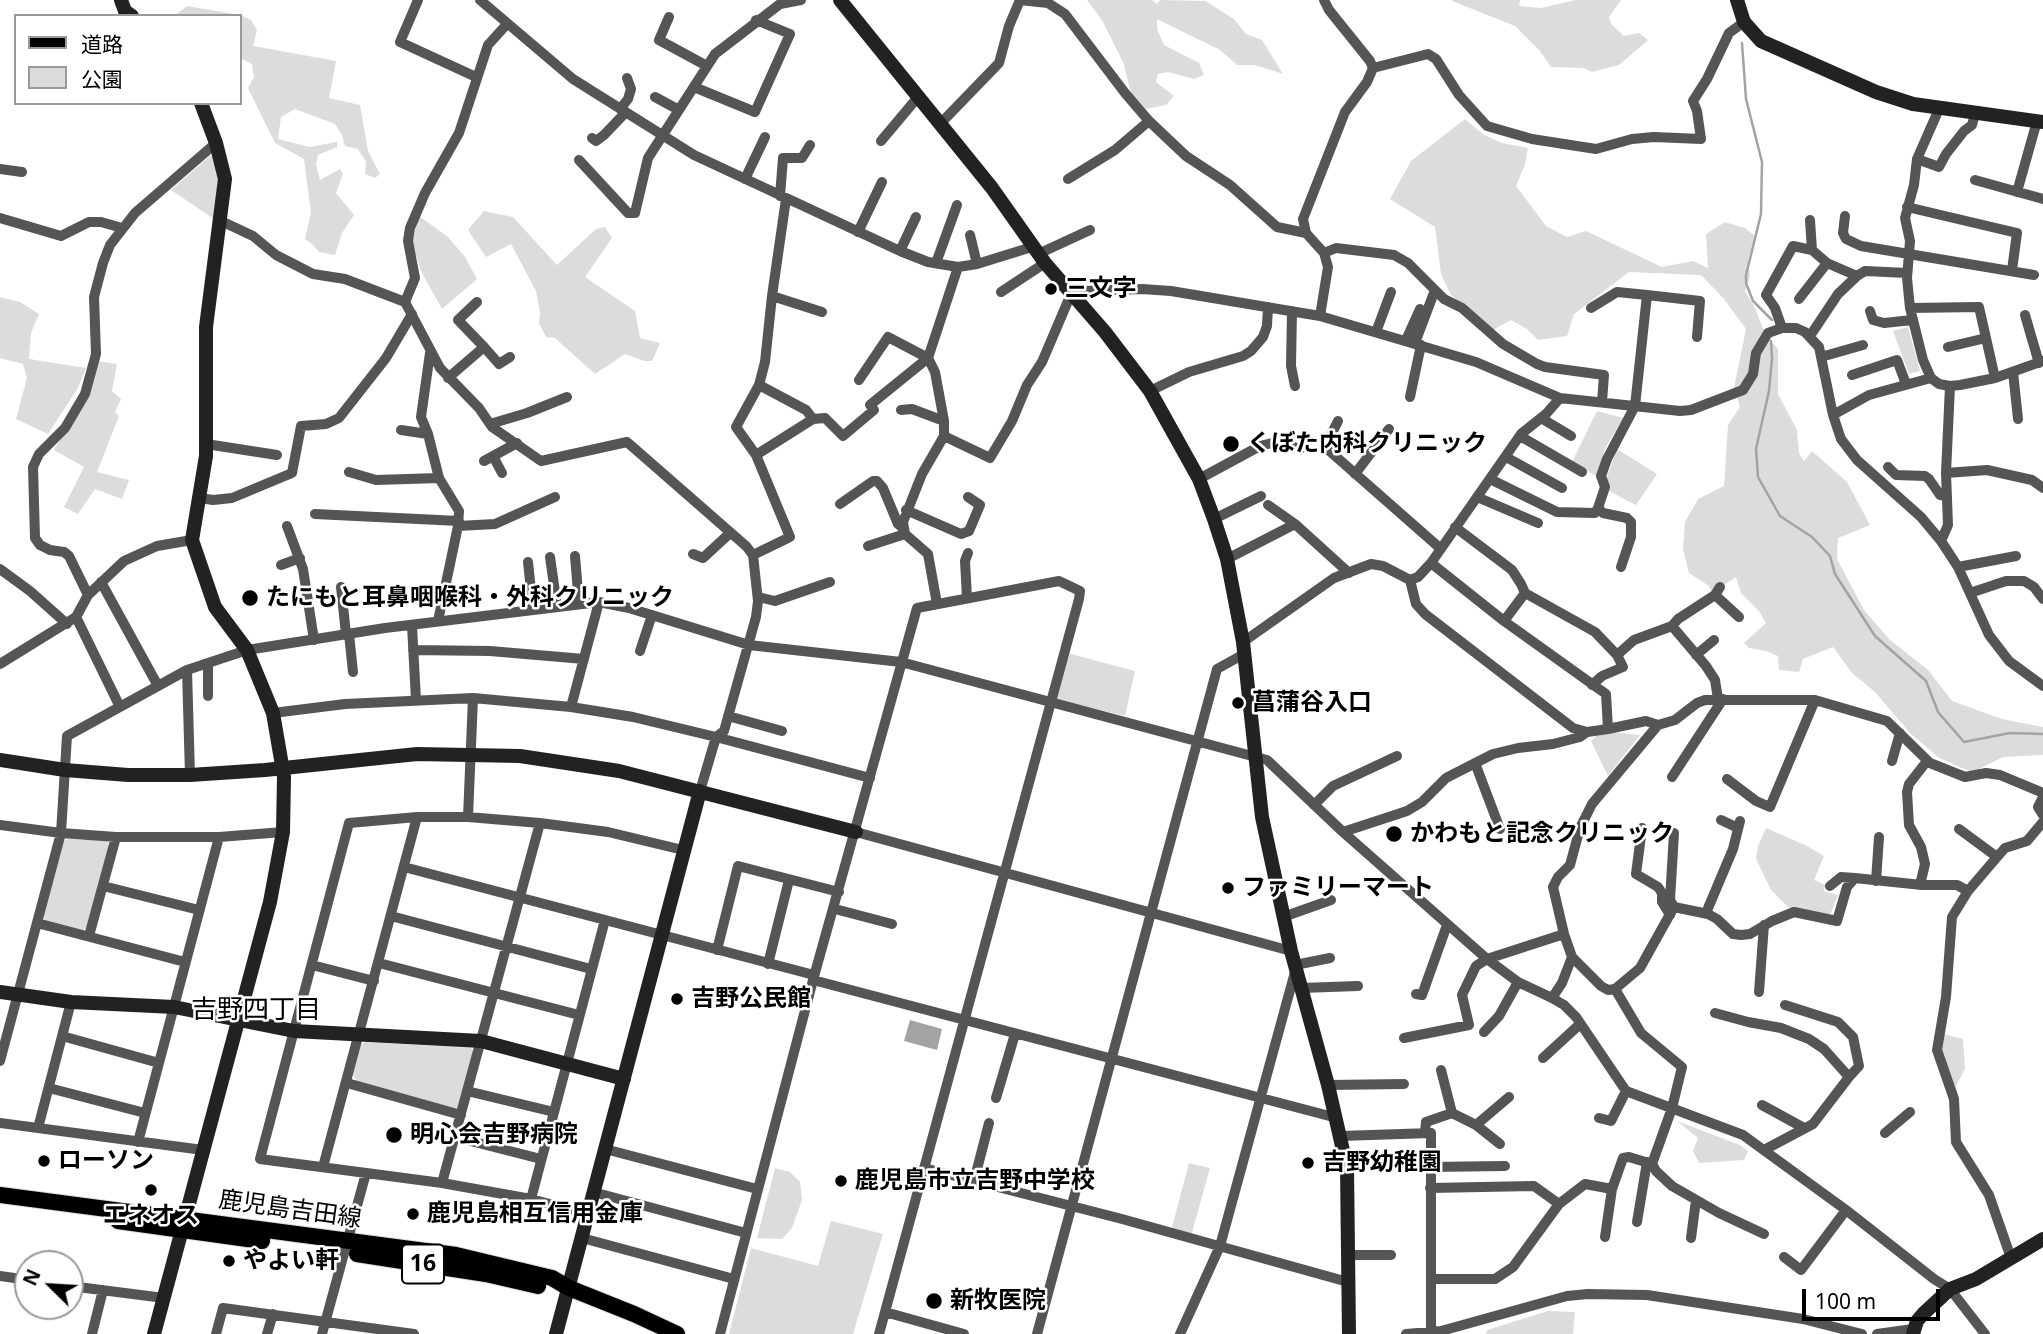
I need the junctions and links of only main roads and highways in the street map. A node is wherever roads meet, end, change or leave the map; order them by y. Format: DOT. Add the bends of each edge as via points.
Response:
graph roads {
  1 [pos="0,1195"];
  2 [pos="0,1205"];
  3 [pos="184,1224"];
  4 [pos="677,1334"];
  1 -- 3 [label="main road, 鹿児島吉田線 / 16"];
  2 -- 3 [label="main road, 鹿児島吉田線 / 16"];
  3 -- 4 [label="main road, 鹿児島吉田線 / 16" via="346,1247 549,1288 569,1288"];
}
